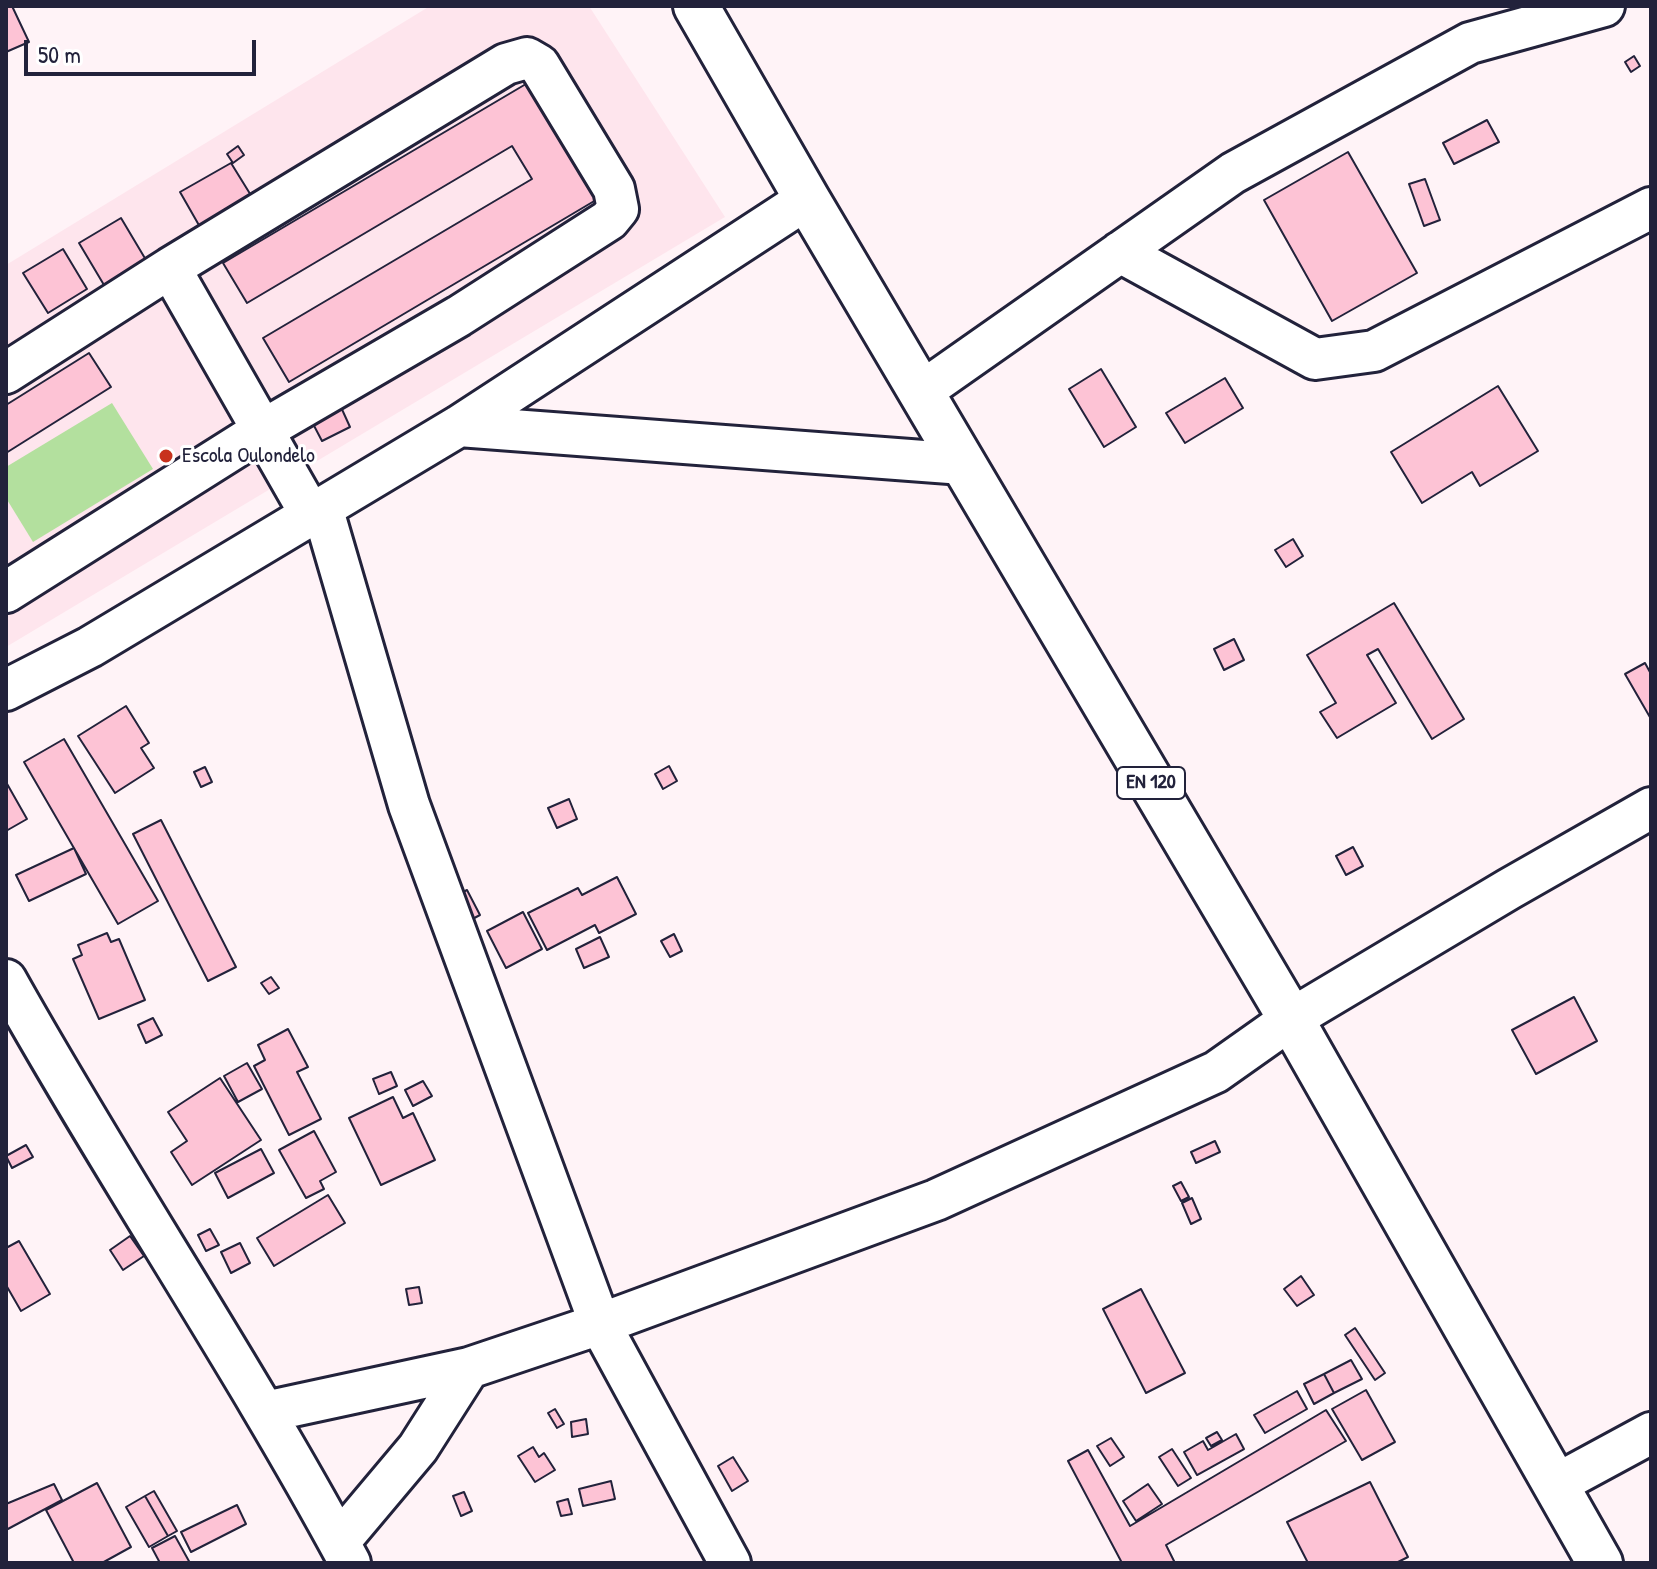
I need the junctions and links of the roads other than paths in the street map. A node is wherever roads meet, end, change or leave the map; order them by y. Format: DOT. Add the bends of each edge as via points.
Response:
graph roads {
  1 [pos="696,6"];
  2 [pos="1604,6"];
  3 [pos="807,199"];
  4 [pos="1651,208"];
  5 [pos="1120,252"];
  6 [pos="170,268"];
  7 [pos="6,373"];
  8 [pos="921,392"];
  9 [pos="459,426"];
  10 [pos="263,430"];
  11 [pos="963,464"];
  12 [pos="316,511"];
  13 [pos="6,592"];
  14 [pos="6,690"];
  15 [pos="1651,808"];
  16 [pos="6,980"];
  17 [pos="1291,1019"];
  18 [pos="600,1324"];
  19 [pos="469,1368"];
  20 [pos="265,1412"];
  21 [pos="1651,1433"];
  22 [pos="1555,1485"];
  23 [pos="345,1553"];
  24 [pos="730,1563"];
  25 [pos="1600,1563"];
  1 -- 3 [label="main road, EN 120"];
  2 -- 5 [label="street" via="1470,43 1233,173"];
  3 -- 8 [label="main road, EN 120"];
  3 -- 9 [label="street"];
  4 -- 5 [label="street" via="1374,351 1315,359"];
  5 -- 8 [label="street"];
  6 -- 7 [label="street"];
  6 -- 10 [label="street"];
  6 -- 10 [label="street" via="506,64 527,58 539,65 614,189 618,209 609,220 459,316"];
  8 -- 11 [label="main road, EN 120"];
  9 -- 11 [label="street"];
  9 -- 12 [label="street"];
  10 -- 12 [label="street"];
  10 -- 13 [label="street"];
  11 -- 17 [label="main road, EN 120"];
  12 -- 14 [label="street" via="90,647"];
  12 -- 18 [label="street" via="409,805"];
  15 -- 17 [label="street"];
  16 -- 20 [label="street"];
  17 -- 18 [label="street" via="1216,1072 936,1200"];
  17 -- 22 [label="main road, EN 120"];
  18 -- 19 [label="street"];
  18 -- 24 [label="street"];
  19 -- 20 [label="street"];
  19 -- 23 [label="street"];
  20 -- 23 [label="street"];
  21 -- 22 [label="street"];
  22 -- 25 [label="main road, EN 120"];
}
